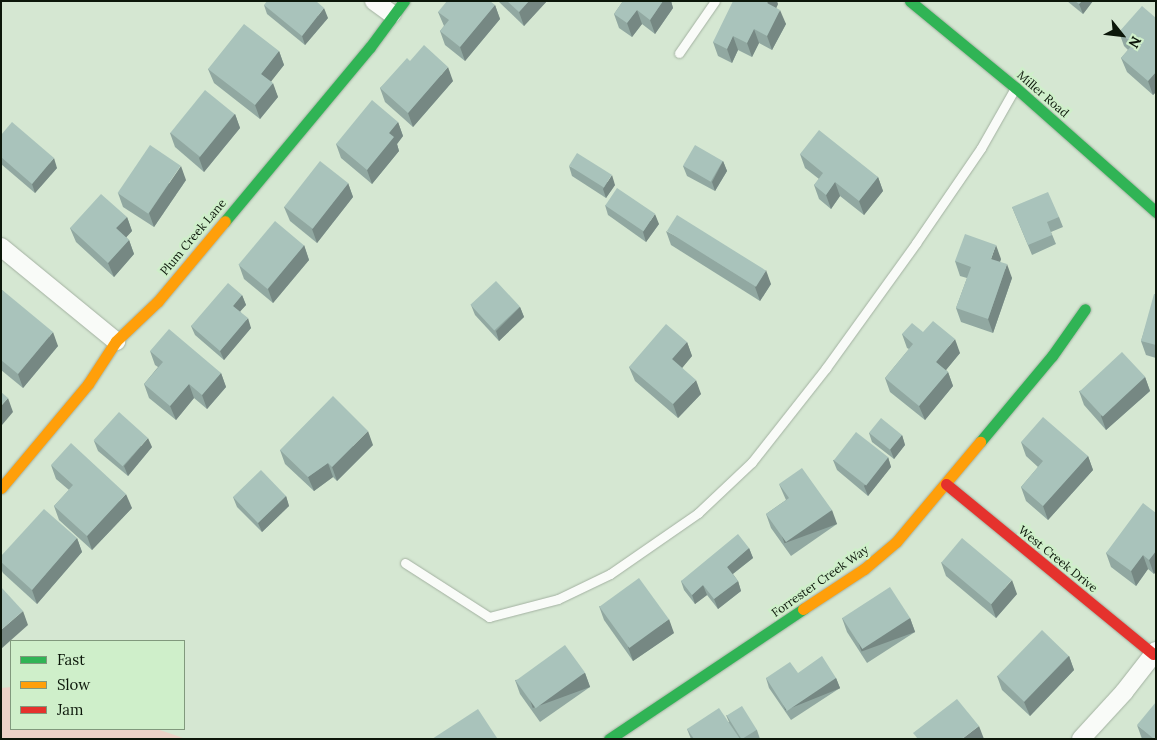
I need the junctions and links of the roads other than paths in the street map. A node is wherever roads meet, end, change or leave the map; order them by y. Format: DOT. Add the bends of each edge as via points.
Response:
graph roads {
  1 [pos="374,1"];
  2 [pos="404,1"];
  3 [pos="715,1"];
  4 [pos="910,1"];
  5 [pos="392,14"];
  6 [pos="679,53"];
  7 [pos="1016,88"];
  8 [pos="1156,212"];
  9 [pos="1,247"];
  10 [pos="1085,310"];
  11 [pos="116,341"];
  12 [pos="946,484"];
  13 [pos="1,488"];
  14 [pos="405,563"];
  15 [pos="1154,652"];
  16 [pos="608,739"];
  17 [pos="1081,739"];
  1 -- 5 [label="street"];
  2 -- 5 [label="street, Plum Creek Lane"];
  3 -- 6 [label="lane"];
  4 -- 7 [label="street, Miller Road"];
  5 -- 11 [label="street, Plum Creek Lane" via="370,47 164,293"];
  7 -- 8 [label="street, Miller Road"];
  7 -- 14 [label="lane" via="981,148 826,368 752,462 698,513 602,578 558,600 489,617"];
  9 -- 11 [label="street"];
  10 -- 12 [label="street, Forrester Creek Way" via="1052,356"];
  11 -- 13 [label="street, Plum Creek Lane" via="88,384"];
  12 -- 15 [label="street, West Creek Drive"];
  12 -- 16 [label="street, Forrester Creek Way" via="896,542 864,569"];
  15 -- 17 [label="street" via="1124,692"];
}
